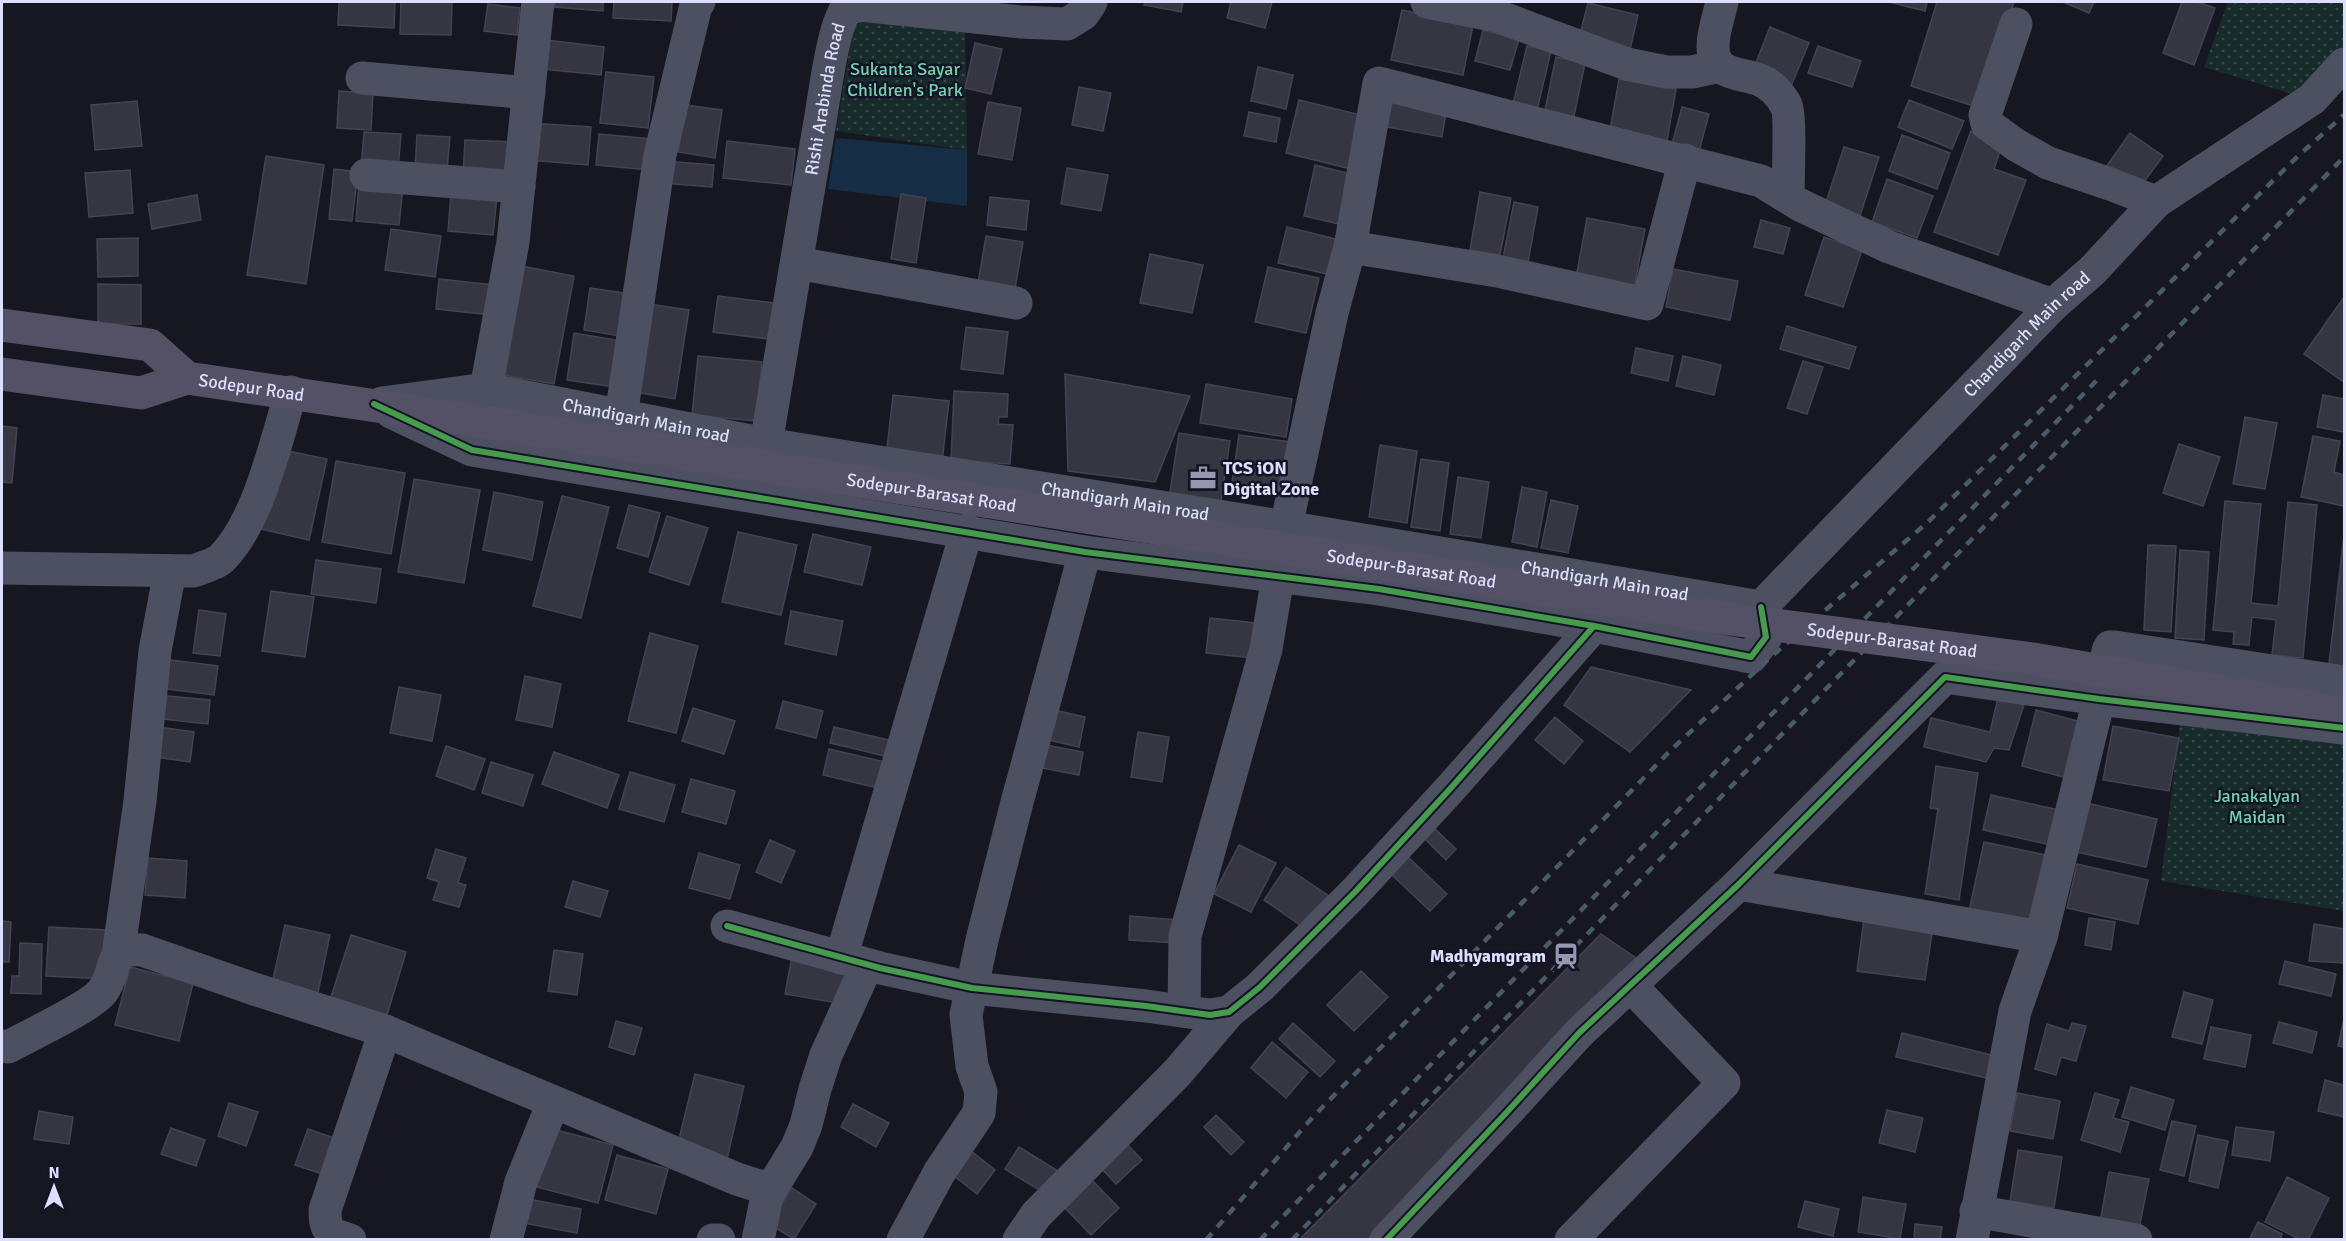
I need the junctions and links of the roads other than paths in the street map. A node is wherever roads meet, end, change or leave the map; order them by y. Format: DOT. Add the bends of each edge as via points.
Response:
graph roads {
  1 [pos="538,2"];
  2 [pos="699,2"];
  3 [pos="1091,2"];
  4 [pos="1427,2"];
  5 [pos="1722,2"];
  6 [pos="847,5"];
  7 [pos="955,8"];
  8 [pos="2016,24"];
  9 [pos="2344,64"];
  10 [pos="1720,66"];
  11 [pos="362,78"];
  12 [pos="529,93"];
  13 [pos="1684,160"];
  14 [pos="366,175"];
  15 [pos="519,187"];
  16 [pos="1788,196"];
  17 [pos="2156,202"];
  18 [pos="1350,247"];
  19 [pos="797,262"];
  20 [pos="1016,303"];
  21 [pos="2053,305"];
  22 [pos="2,325"];
  23 [pos="2,374"];
  24 [pos="187,378"];
  25 [pos="486,389"];
  26 [pos="291,392"];
  27 [pos="374,404"];
  28 [pos="621,416"];
  29 [pos="478,421"];
  30 [pos="766,444"];
  31 [pos="1287,527"];
  32 [pos="967,530"];
  33 [pos="1085,552"];
  34 [pos="2,568"];
  35 [pos="170,570"];
  36 [pos="1278,576"];
  37 [pos="1761,607"];
  38 [pos="1594,626"];
  39 [pos="2344,682"];
  40 [pos="2099,699"];
  41 [pos="2344,713"];
  42 [pos="2344,728"];
  43 [pos="1739,884"];
  44 [pos="727,926"];
  45 [pos="2042,937"];
  46 [pos="118,955"];
  47 [pos="854,961"];
  48 [pos="1630,985"];
  49 [pos="972,988"];
  50 [pos="1184,1011"];
  51 [pos="1228,1012"];
  52 [pos="385,1031"];
  53 [pos="2,1046"];
  54 [pos="553,1103"];
  55 [pos="768,1196"];
  56 [pos="1974,1225"];
  57 [pos="350,1239"];
  58 [pos="506,1239"];
  59 [pos="713,1239"];
  60 [pos="719,1239"];
  61 [pos="758,1239"];
  62 [pos="903,1239"];
  63 [pos="1019,1239"];
  64 [pos="1386,1239"];
  65 [pos="1571,1239"];
  66 [pos="2136,1239"];
  1 -- 12 [label="street"];
  2 -- 28 [label="street" via="660,155"];
  3 -- 7 [label="street, Rishi Arabinda Road" via="1083,14 1067,24 1021,22"];
  4 -- 10 [label="street" via="1497,16 1627,64 1666,72"];
  5 -- 10 [label="street" via="1713,46"];
  6 -- 7 [label="street, Rishi Arabinda Road"];
  6 -- 19 [label="street, Rishi Arabinda Road" via="837,31"];
  8 -- 17 [label="street" via="1985,116 1987,124 2048,163"];
  9 -- 17 [label="street, Chandigarh Main road" via="2312,99"];
  10 -- 16 [label="street" via="1770,86 1788,108"];
  11 -- 12 [label="street"];
  12 -- 15 [label="street"];
  13 -- 16 [label="street" via="1761,181"];
  13 -- 18 [label="street" via="1647,304 1497,271"];
  13 -- 18 [label="street" via="1379,83"];
  14 -- 15 [label="street"];
  15 -- 25 [label="street"];
  16 -- 21 [label="street" via="1889,248"];
  17 -- 21 [label="street, Chandigarh Main road" via="2093,270"];
  18 -- 31 [label="street" via="1332,313"];
  19 -- 20 [label="street"];
  19 -- 30 [label="street, Rishi Arabinda Road"];
  21 -- 37 [label="street, Chandigarh Main road"];
  22 -- 24 [label="main road, Sodepur Road" via="150,345"];
  23 -- 24 [label="main road" via="141,393"];
  24 -- 26 [label="main road, Sodepur Road"];
  25 -- 27 [label="street, Chandigarh Main road"];
  25 -- 28 [label="street, Chandigarh Main road"];
  26 -- 27 [label="main road, Sodepur Road"];
  26 -- 35 [label="street" via="266,478 241,532 222,559 195,571"];
  27 -- 29 [label="main road, Sodepur Road"];
  27 -- 32 [label="street" via="472,450"];
  28 -- 30 [label="street, Chandigarh Main road"];
  29 -- 41 [label="main road, Sodepur-Barasat Road, bridge" via="1730,619 2033,659"];
  30 -- 31 [label="street, Chandigarh Main road"];
  31 -- 37 [label="street, Chandigarh Main road"];
  32 -- 33 [label="street"];
  32 -- 47 [label="street"];
  33 -- 36 [label="street"];
  33 -- 49 [label="street" via="1016,806"];
  34 -- 35 [label="street"];
  35 -- 46 [label="street" via="155,651 140,801"];
  36 -- 38 [label="street"];
  36 -- 50 [label="street" via="1266,649 1185,936"];
  37 -- 38 [label="street" via="1766,637 1751,657"];
  38 -- 51 [label="street" via="1354,892 1260,987"];
  39 -- 40 [label="street" via="2110,647"];
  40 -- 42 [label="street"];
  40 -- 43 [label="street" via="1945,676"];
  40 -- 45 [label="street"];
  43 -- 45 [label="street"];
  43 -- 48 [label="street"];
  44 -- 47 [label="street"];
  45 -- 56 [label="street" via="2015,1011"];
  46 -- 52 [label="street" via="127,949 142,950"];
  46 -- 53 [label="street" via="102,992 8,1047"];
  47 -- 49 [label="street"];
  47 -- 55 [label="street" via="806,1125"];
  48 -- 64 [label="street" via="1579,1033"];
  48 -- 65 [label="street" via="1724,1083"];
  49 -- 50 [label="street"];
  49 -- 62 [label="street" via="966,1015 972,1066 981,1092 979,1113 939,1173"];
  50 -- 51 [label="street" via="1210,1016"];
  51 -- 63 [label="street" via="1177,1073 1036,1215"];
  52 -- 54 [label="street"];
  52 -- 57 [label="street" via="326,1210 325,1225 333,1235"];
  54 -- 55 [label="street" via="759,1186"];
  54 -- 58 [label="street" via="521,1182"];
  55 -- 61 [label="street"];
  56 -- 66 [label="street"];
  59 -- 60 [label="street"];
}
